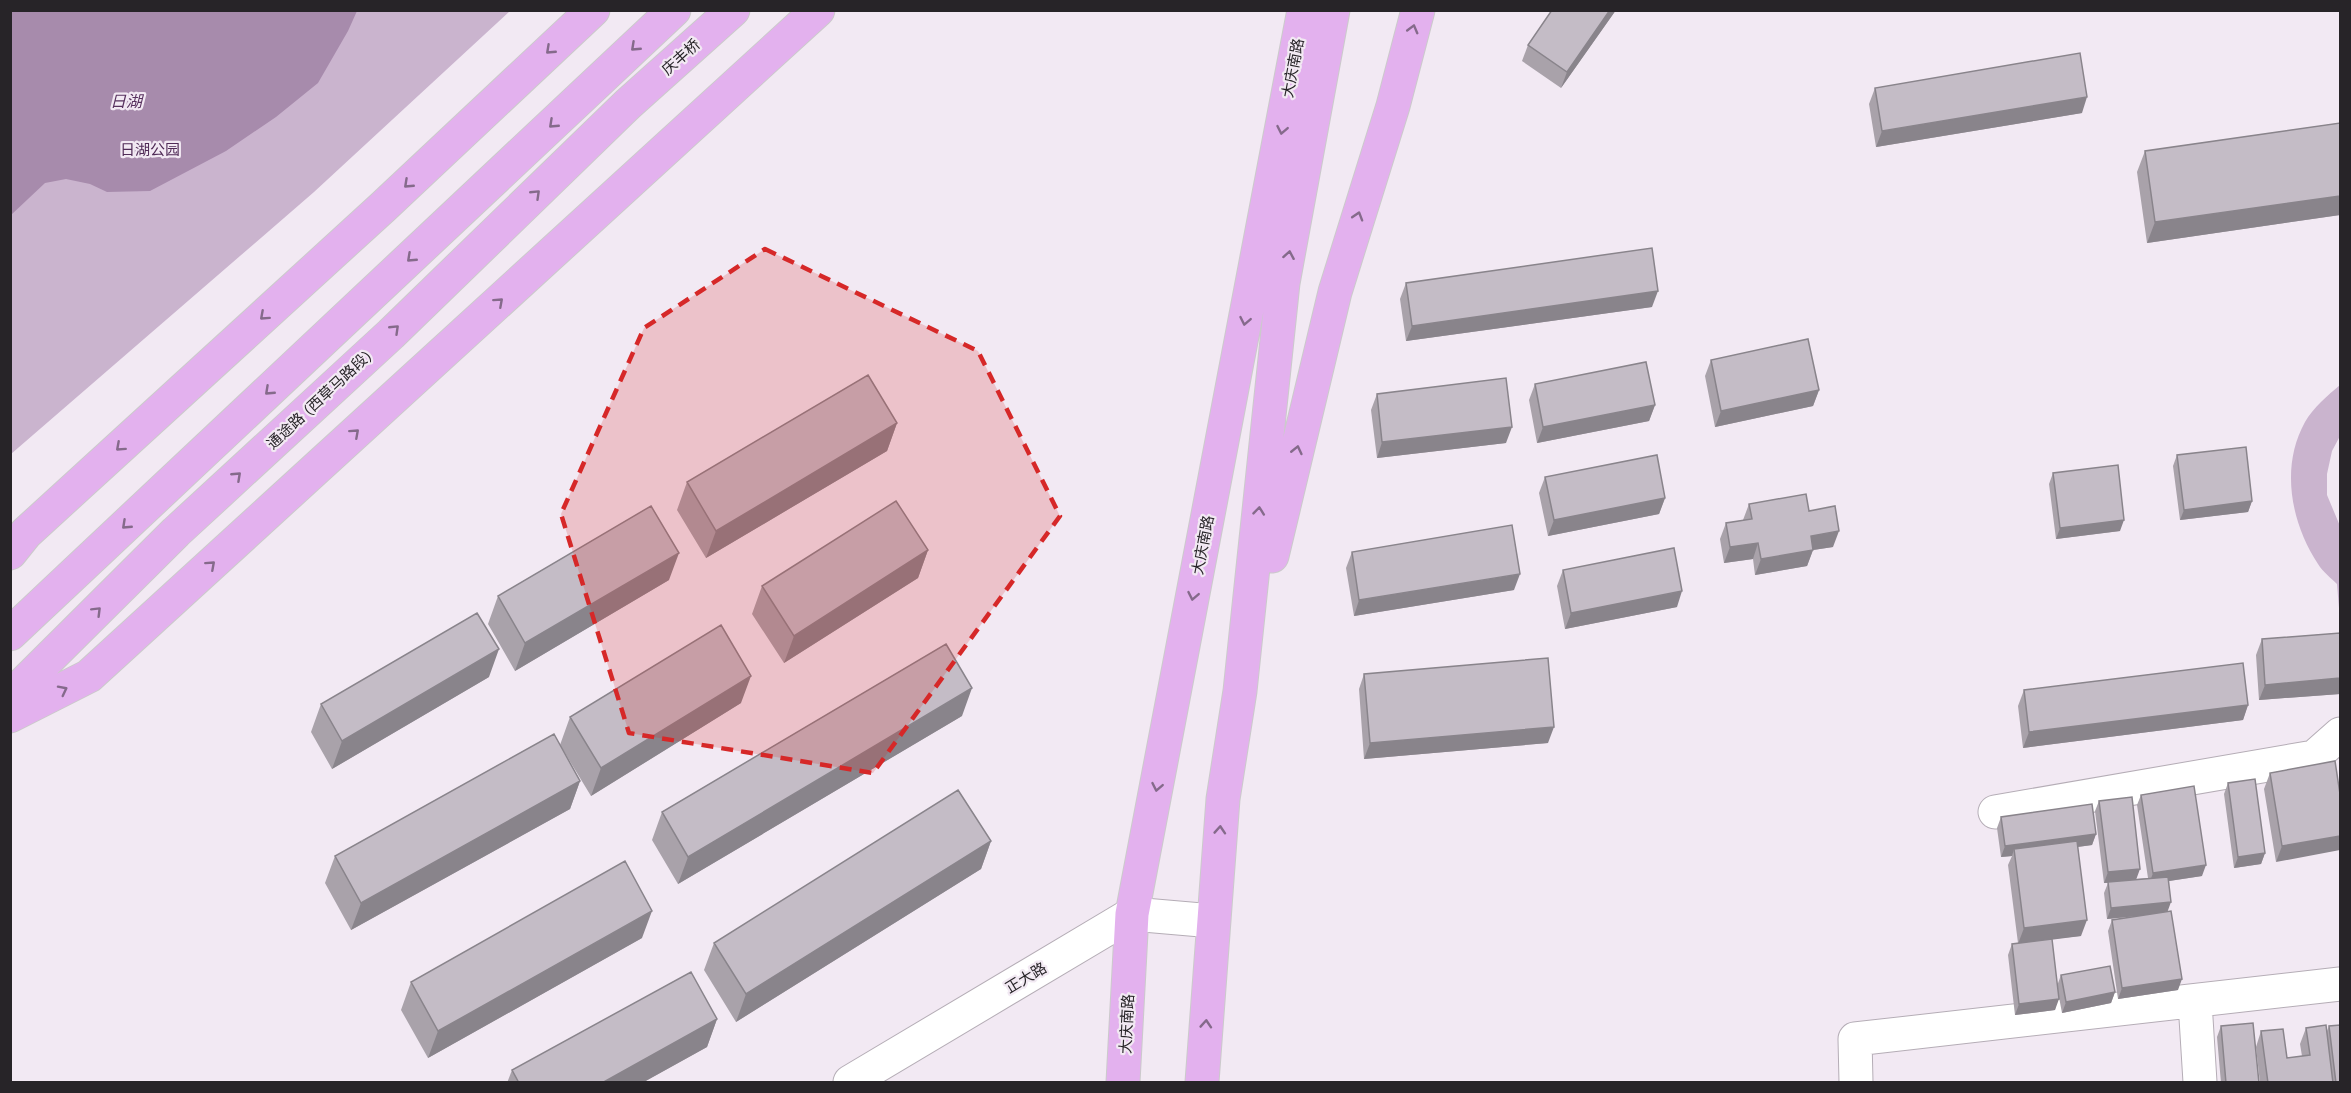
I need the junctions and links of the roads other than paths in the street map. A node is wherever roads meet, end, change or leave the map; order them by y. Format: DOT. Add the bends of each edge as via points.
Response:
graph roads {
  1 [pos="593,10"];
  2 [pos="674,10"];
  3 [pos="733,10"];
  4 [pos="818,10"];
  5 [pos="1304,10"];
  6 [pos="1333,10"];
  7 [pos="1418,10"];
  8 [pos="628,104"];
  9 [pos="10,553"];
  10 [pos="10,634"];
  11 [pos="1240,691"];
  12 [pos="10,697"];
  13 [pos="10,716"];
  14 [pos="2340,734"];
  15 [pos="1995,812"];
  16 [pos="1132,914"];
  17 [pos="1213,921"];
  18 [pos="2340,984"];
  19 [pos="2194,1002"];
  20 [pos="850,1083"];
  21 [pos="1124,1083"];
  22 [pos="1202,1083"];
  23 [pos="1856,1083"];
  24 [pos="2200,1083"];
  1 -- 9 [label="main road, one-way" via="26,533"];
  2 -- 10 [label="main road, one-way"];
  3 -- 8 [label="main road, 庆丰桥"];
  13 -- 4 [label="main road, one-way" via="89,676"];
  5 -- 16 [label="main road, 大庆南路, one-way"];
  11 -- 6 [label="main road, 大庆南路, one-way" via="1283,283"];
  11 -- 7 [label="main road, one-way" via="1335,292"];
  12 -- 8 [label="main road, 通途路 (西草马路段), one-way" via="176,532 391,334"];
  17 -- 11 [label="main road, 大庆南路, one-way" via="1223,799"];
  14 -- 15 [label="street" via="2314,757"];
  16 -- 17 [label="street"];
  16 -- 20 [label="street, 正大路"];
  16 -- 21 [label="main road, 大庆南路"];
  22 -- 17 [label="main road, 大庆南路, one-way"];
  18 -- 19 [label="street"];
  19 -- 23 [label="street" via="1854,1039"];
  19 -- 24 [label="street"];
}
